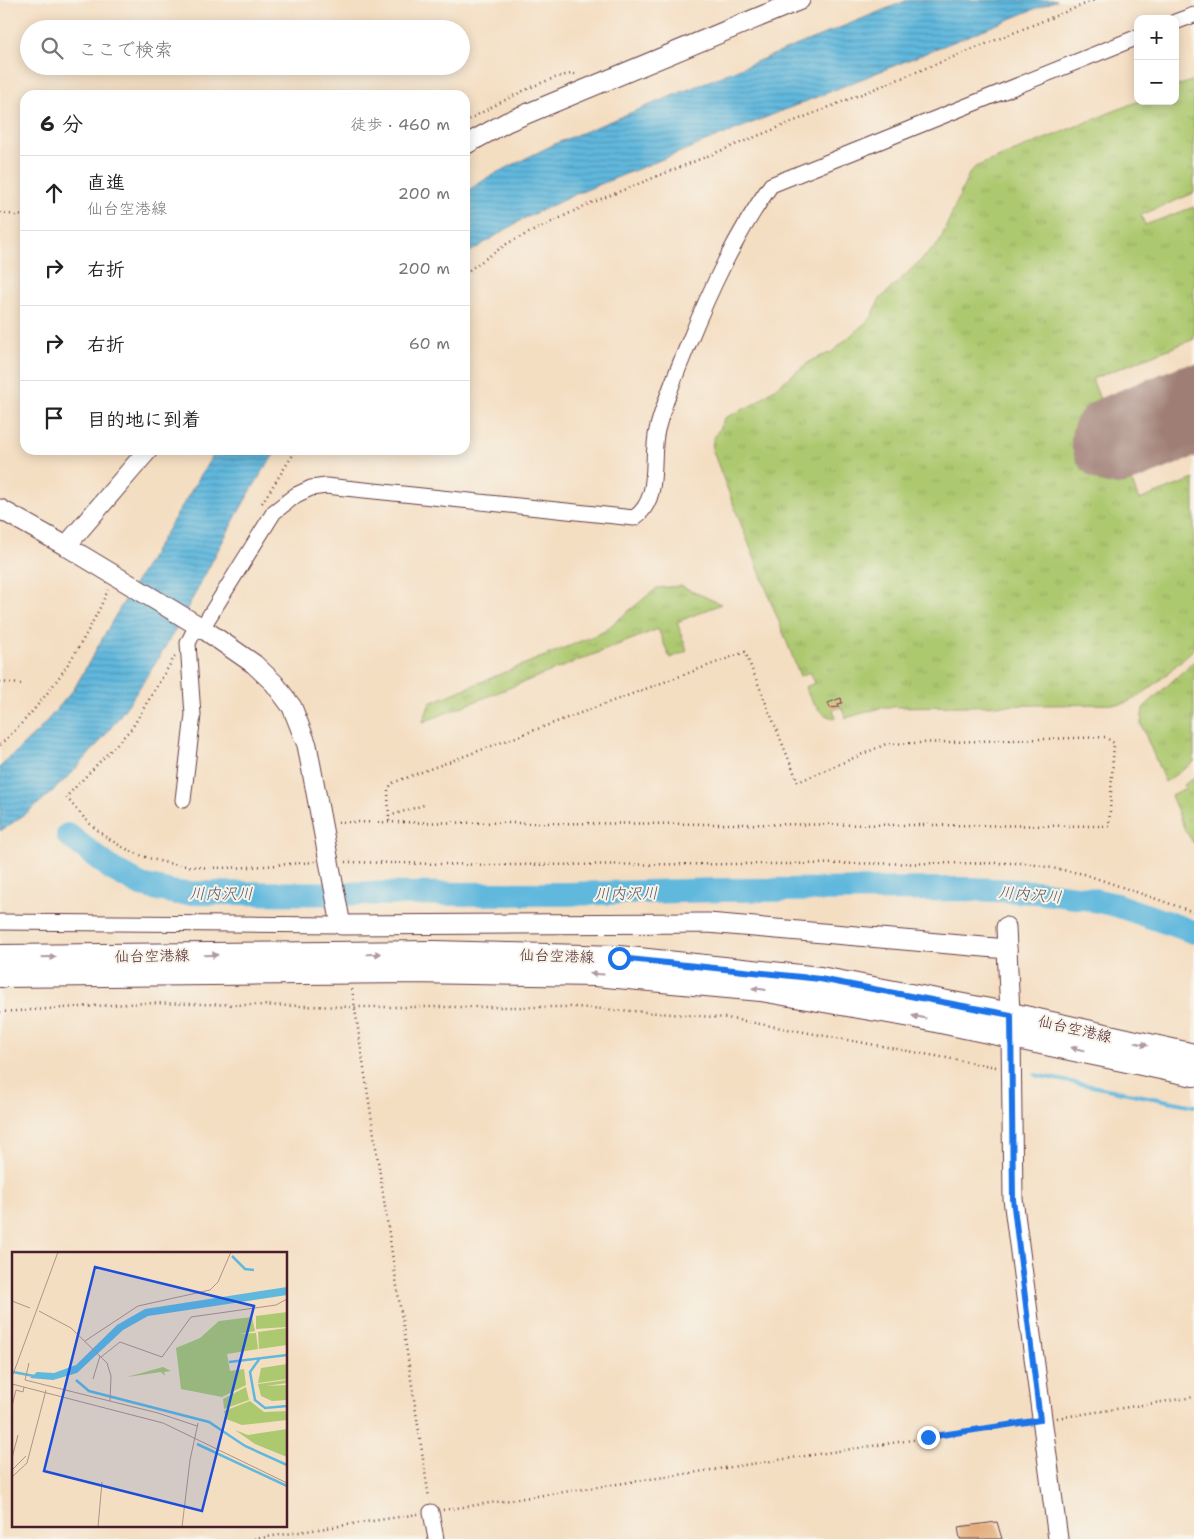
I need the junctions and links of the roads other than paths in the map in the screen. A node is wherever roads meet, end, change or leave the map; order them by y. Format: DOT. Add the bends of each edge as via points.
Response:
graph roads {
  1 [pos="800,0"];
  2 [pos="1194,15"];
  3 [pos="1179,21"];
  4 [pos="1134,39"];
  5 [pos="470,142"];
  6 [pos="144,455"];
  7 [pos="0,509"];
  8 [pos="66,546"];
  9 [pos="197,626"];
  10 [pos="183,800"];
  11 [pos="341,920"];
  12 [pos="0,922"];
  13 [pos="1006,927"];
  14 [pos="1008,949"];
  15 [pos="0,957"];
  16 [pos="0,975"];
  17 [pos="1011,1025"];
  18 [pos="1194,1056"];
  19 [pos="1194,1074"];
  20 [pos="431,1512"];
  21 [pos="436,1539"];
  22 [pos="1058,1539"];
  1 -- 5 [label="street" via="507,122"];
  2 -- 3 [label="street"];
  4 -- 9 [label="street" via="771,185 750,215 707,298 679,366 657,430 651,496 645,511 634,518 326,486 311,488 274,512"];
  6 -- 8 [label="street"];
  7 -- 8 [label="street"];
  8 -- 9 [label="street"];
  9 -- 10 [label="street" via="188,643 193,715"];
  9 -- 11 [label="street" via="254,664 292,707 307,745"];
  11 -- 12 [label="street"];
  11 -- 14 [label="street" via="708,923"];
  13 -- 14 [label="street"];
  14 -- 17 [label="street"];
  15 -- 17 [label="main road, 仙台空港線, one-way" via="435,953 619,958 820,979"];
  17 -- 16 [label="main road, 仙台空港線, one-way" via="761,989 595,974 402,971"];
  17 -- 18 [label="main road, 仙台空港線, one-way"];
  19 -- 17 [label="main road, 仙台空港線, one-way"];
  17 -- 22 [label="street" via="1013,1199"];
  20 -- 21 [label="street"];
}
